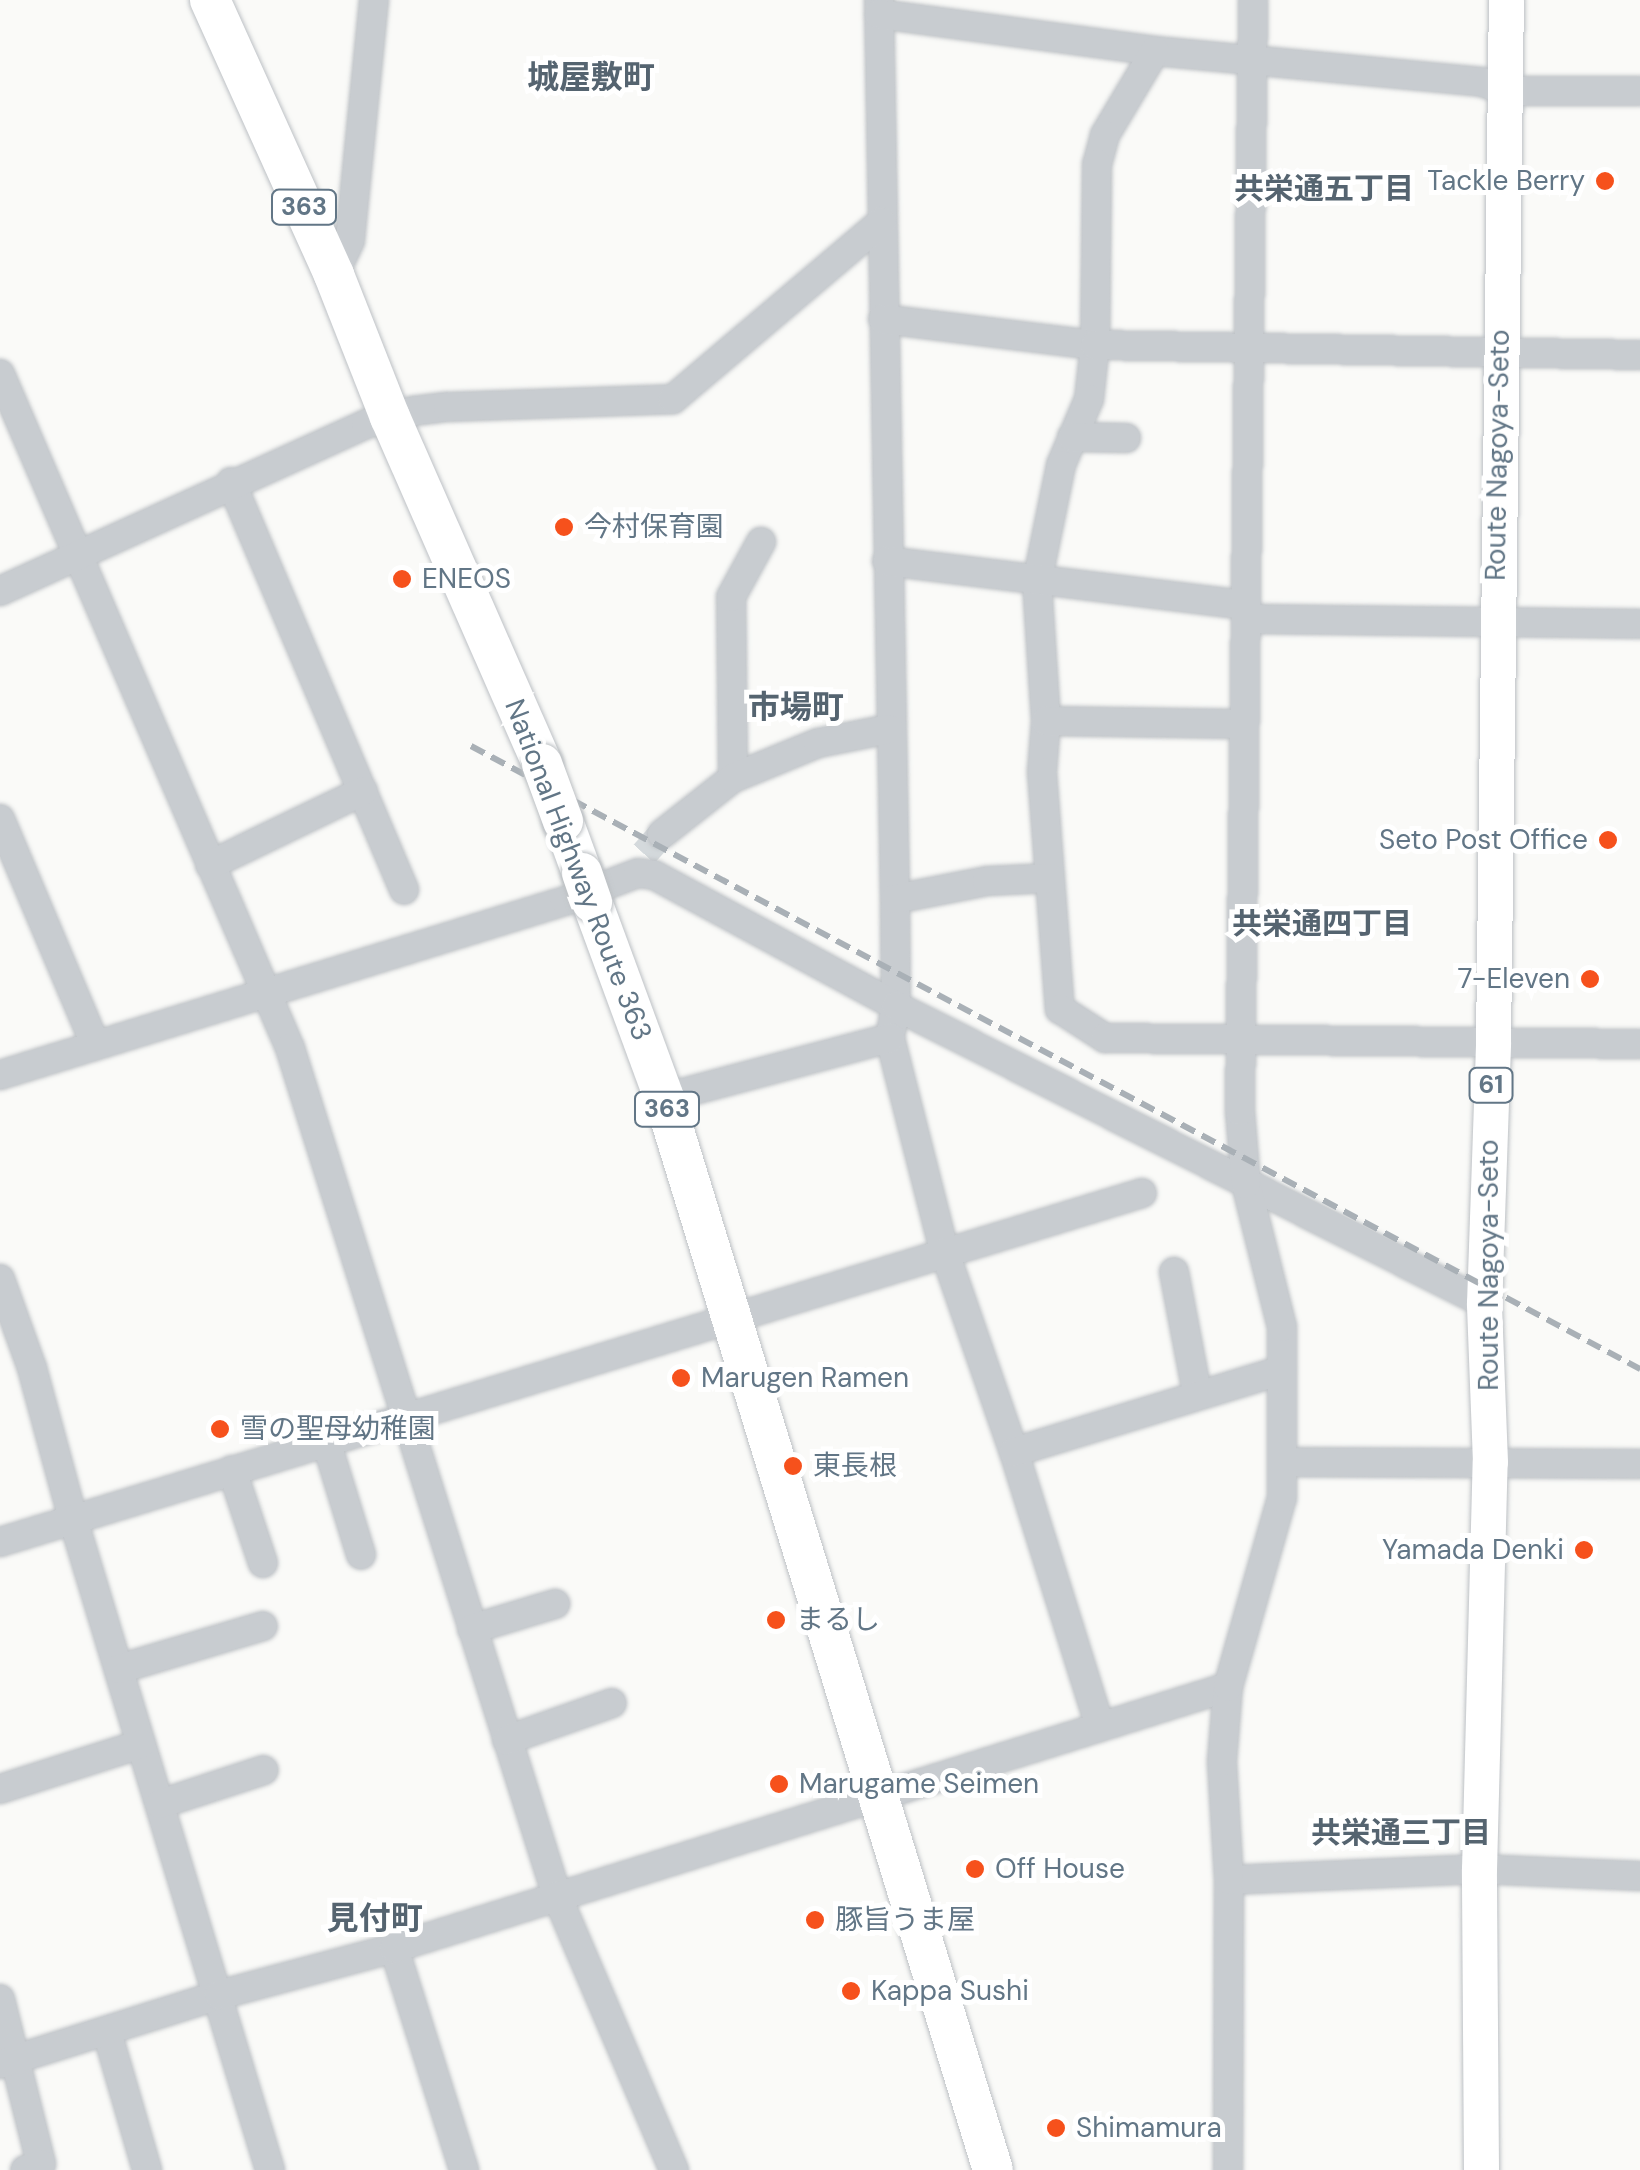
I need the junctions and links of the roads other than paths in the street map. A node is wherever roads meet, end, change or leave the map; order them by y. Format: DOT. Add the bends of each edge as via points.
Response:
graph roads {
  1 [pos="210,0"];
  2 [pos="374,0"];
  3 [pos="1253,0"];
  4 [pos="1506,0"];
  5 [pos="879,7"];
  6 [pos="1155,51"];
  7 [pos="1253,60"];
  8 [pos="1507,91"];
  9 [pos="1640,92"];
  10 [pos="882,222"];
  11 [pos="334,275"];
  12 [pos="883,319"];
  13 [pos="1095,345"];
  14 [pos="1250,347"];
  15 [pos="1498,354"];
  16 [pos="1640,354"];
  17 [pos="0,374"];
  18 [pos="390,417"];
  19 [pos="1072,437"];
  20 [pos="1126,438"];
  21 [pos="231,482"];
  22 [pos="760,542"];
  23 [pos="77,555"];
  24 [pos="886,561"];
  25 [pos="1036,582"];
  26 [pos="0,590"];
  27 [pos="1246,612"];
  28 [pos="1496,623"];
  29 [pos="1640,624"];
  30 [pos="1046,721"];
  31 [pos="1244,724"];
  32 [pos="890,729"];
  33 [pos="734,778"];
  34 [pos="363,791"];
  35 [pos="0,820"];
  36 [pos="662,834"];
  37 [pos="210,865"];
  38 [pos="1050,878"];
  39 [pos="404,890"];
  40 [pos="895,899"];
  41 [pos="266,995"];
  42 [pos="896,1006"];
  43 [pos="890,1038"];
  44 [pos="1243,1038"];
  45 [pos="1493,1042"];
  46 [pos="1640,1044"];
  47 [pos="96,1046"];
  48 [pos="0,1076"];
  49 [pos="664,1098"];
  50 [pos="1246,1184"];
  51 [pos="1142,1193"];
  52 [pos="945,1253"];
  53 [pos="1174,1272"];
  54 [pos="0,1279"];
  55 [pos="1484,1303"];
  56 [pos="732,1320"];
  57 [pos="1282,1370"];
  58 [pos="1197,1393"];
  59 [pos="404,1418"];
  60 [pos="326,1440"];
  61 [pos="1014,1452"];
  62 [pos="1282,1462"];
  63 [pos="1490,1462"];
  64 [pos="1640,1464"];
  65 [pos="232,1470"];
  66 [pos="73,1519"];
  67 [pos="0,1542"];
  68 [pos="361,1555"];
  69 [pos="263,1563"];
  70 [pos="554,1604"];
  71 [pos="263,1626"];
  72 [pos="472,1629"];
  73 [pos="120,1669"];
  74 [pos="1228,1687"];
  75 [pos="612,1703"];
  76 [pos="1099,1724"];
  77 [pos="507,1740"];
  78 [pos="142,1744"];
  79 [pos="264,1770"];
  80 [pos="0,1789"];
  81 [pos="877,1800"];
  82 [pos="160,1804"];
  83 [pos="1480,1869"];
  84 [pos="1640,1876"];
  85 [pos="1229,1880"];
  86 [pos="556,1896"];
  87 [pos="394,1948"];
  88 [pos="220,1995"];
  89 [pos="0,1999"];
  90 [pos="107,2032"];
  91 [pos="7,2062"];
  92 [pos="24,2170"];
  93 [pos="147,2170"];
  94 [pos="270,2170"];
  95 [pos="464,2170"];
  96 [pos="674,2170"];
  97 [pos="993,2170"];
  98 [pos="1228,2170"];
  99 [pos="1481,2170"];
  1 -- 11 [label="highway, National Highway Route 363 / 363"];
  2 -- 11 [label="street" via="350,240"];
  3 -- 7 [label="street"];
  4 -- 8 [label="main road, Route Nagoya-Seto / 61"];
  5 -- 6 [label="street"];
  5 -- 10 [label="street"];
  6 -- 7 [label="street"];
  6 -- 13 [label="street" via="1105,135 1097,164"];
  7 -- 8 [label="street" via="1482,82"];
  7 -- 14 [label="street"];
  8 -- 9 [label="street"];
  8 -- 15 [label="main road, Route Nagoya-Seto / 61"];
  10 -- 12 [label="street"];
  10 -- 18 [label="street" via="672,399 448,408"];
  11 -- 18 [label="highway, National Highway Route 363 / 363"];
  12 -- 13 [label="street"];
  12 -- 24 [label="street"];
  13 -- 14 [label="street"];
  13 -- 19 [label="street" via="1088,399"];
  14 -- 15 [label="street"];
  14 -- 27 [label="street"];
  15 -- 16 [label="street"];
  15 -- 28 [label="main road, Route Nagoya-Seto / 61"];
  17 -- 23 [label="street"];
  18 -- 21 [label="street"];
  18 -- 49 [label="highway, National Highway Route 363 / 363, bridge" via="542,764"];
  19 -- 20 [label="street"];
  19 -- 25 [label="street"];
  21 -- 23 [label="street"];
  21 -- 34 [label="street"];
  22 -- 33 [label="street" via="731,596"];
  23 -- 26 [label="street"];
  23 -- 37 [label="street"];
  24 -- 25 [label="street"];
  24 -- 32 [label="street"];
  25 -- 27 [label="street"];
  25 -- 30 [label="street"];
  27 -- 28 [label="street"];
  27 -- 31 [label="street"];
  28 -- 29 [label="street"];
  28 -- 45 [label="main road, Route Nagoya-Seto / 61"];
  30 -- 31 [label="street"];
  30 -- 38 [label="street" via="1042,772"];
  31 -- 44 [label="street"];
  32 -- 33 [label="street" via="818,743"];
  32 -- 40 [label="street"];
  33 -- 36 [label="street"];
  34 -- 37 [label="street"];
  34 -- 39 [label="street"];
  35 -- 47 [label="street"];
  37 -- 41 [label="street"];
  38 -- 40 [label="street" via="987,881"];
  38 -- 44 [label="street" via="1060,1009 1105,1038"];
  40 -- 42 [label="street"];
  41 -- 42 [label="street" via="638,873"];
  41 -- 47 [label="street"];
  41 -- 59 [label="street" via="340,1201"];
  42 -- 43 [label="street"];
  42 -- 50 [label="street"];
  43 -- 49 [label="street"];
  43 -- 52 [label="street"];
  44 -- 45 [label="street"];
  44 -- 50 [label="street"];
  45 -- 46 [label="street"];
  45 -- 55 [label="main road, Route Nagoya-Seto / 61"];
  47 -- 48 [label="street"];
  49 -- 56 [label="highway, National Highway Route 363 / 363"];
  50 -- 55 [label="street"];
  50 -- 57 [label="street" via="1282,1326"];
  51 -- 52 [label="street"];
  52 -- 56 [label="street"];
  52 -- 61 [label="street"];
  53 -- 58 [label="street"];
  54 -- 66 [label="street"];
  55 -- 63 [label="main road, Route Nagoya-Seto / 61"];
  56 -- 59 [label="street"];
  56 -- 81 [label="highway, National Highway Route 363 / 363"];
  57 -- 58 [label="street"];
  57 -- 62 [label="street"];
  58 -- 61 [label="street"];
  59 -- 60 [label="street"];
  59 -- 72 [label="street"];
  60 -- 65 [label="street"];
  60 -- 68 [label="street"];
  61 -- 76 [label="street"];
  62 -- 63 [label="street"];
  62 -- 74 [label="street" via="1279,1520"];
  63 -- 64 [label="street"];
  63 -- 83 [label="main road, Route Nagoya-Seto / 61"];
  65 -- 66 [label="street"];
  65 -- 69 [label="street"];
  66 -- 67 [label="street"];
  66 -- 73 [label="street"];
  70 -- 72 [label="street"];
  71 -- 73 [label="street"];
  72 -- 77 [label="street"];
  73 -- 78 [label="street"];
  74 -- 76 [label="street"];
  74 -- 85 [label="street" via="1222,1761"];
  75 -- 77 [label="street"];
  76 -- 81 [label="street"];
  77 -- 86 [label="street"];
  78 -- 80 [label="street"];
  78 -- 82 [label="street"];
  79 -- 82 [label="street"];
  81 -- 86 [label="street"];
  81 -- 97 [label="highway, National Highway Route 363 / 363"];
  82 -- 88 [label="street"];
  83 -- 84 [label="street"];
  83 -- 85 [label="street"];
  83 -- 99 [label="main road, Route Nagoya-Seto / 61"];
  85 -- 98 [label="street"];
  86 -- 87 [label="street"];
  86 -- 96 [label="street"];
  87 -- 88 [label="street"];
  87 -- 95 [label="street"];
  88 -- 90 [label="street"];
  88 -- 94 [label="street"];
  89 -- 91 [label="street"];
  90 -- 91 [label="street"];
  90 -- 93 [label="street"];
  91 -- 92 [label="street" via="41,2164"];
}
